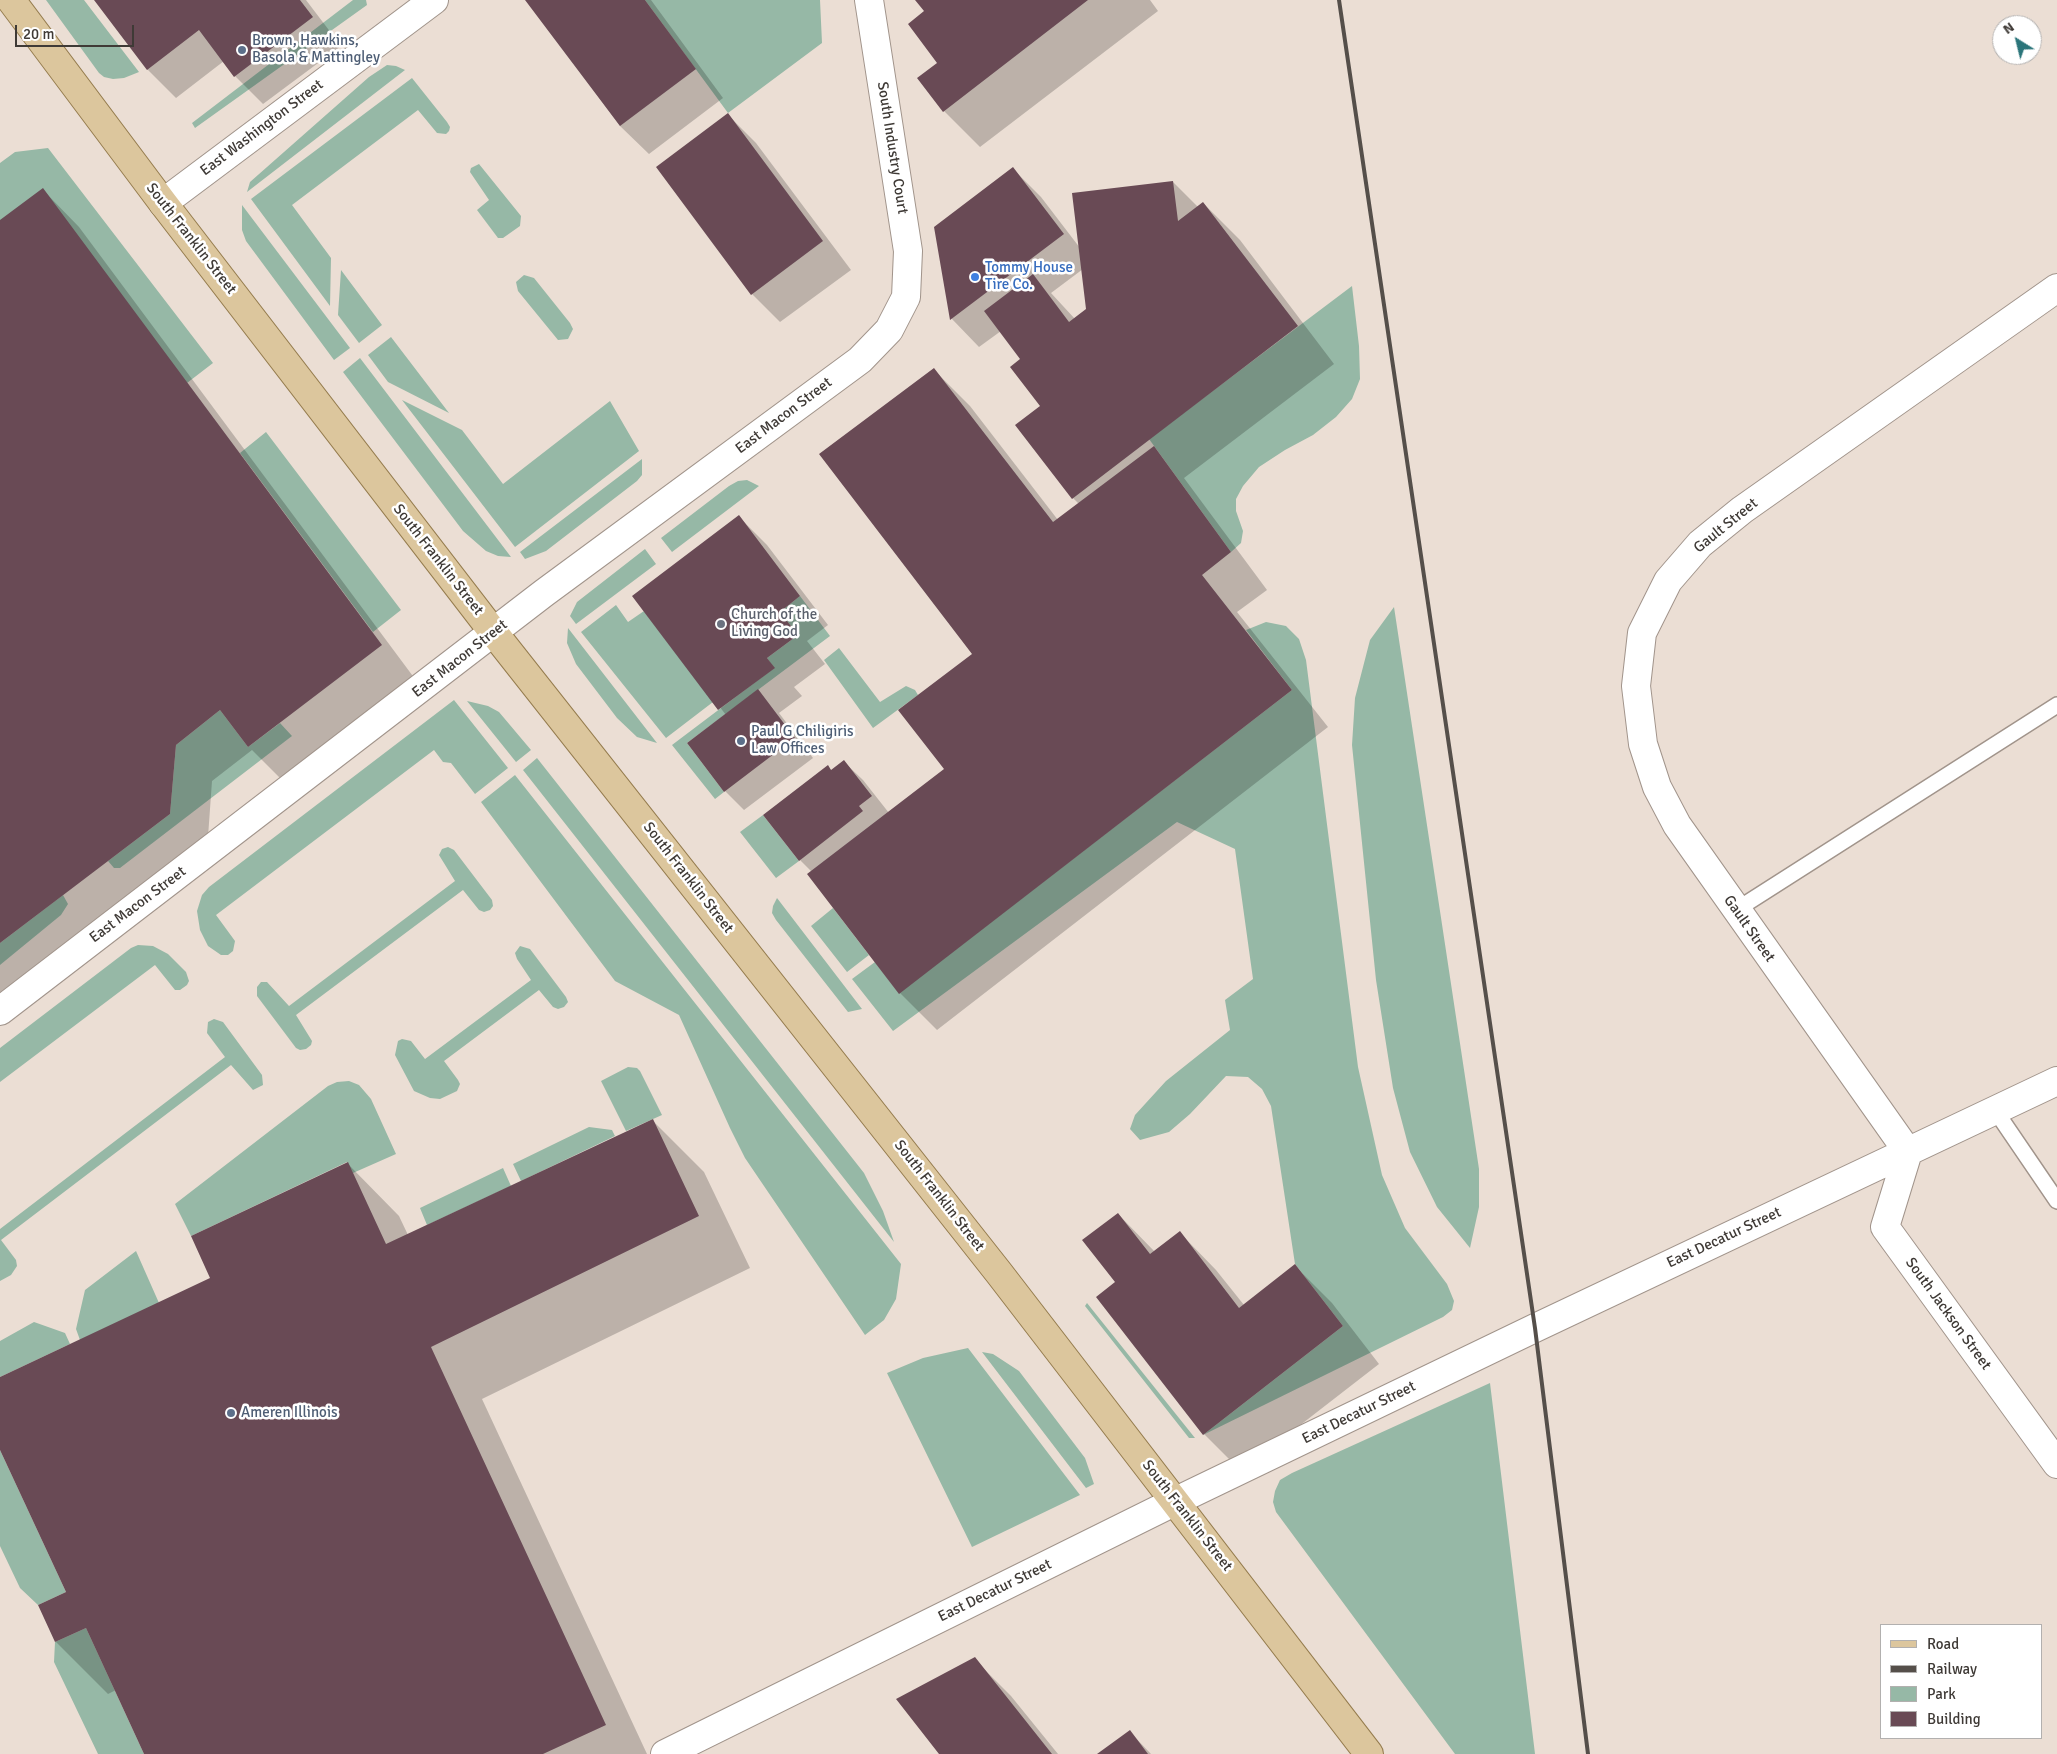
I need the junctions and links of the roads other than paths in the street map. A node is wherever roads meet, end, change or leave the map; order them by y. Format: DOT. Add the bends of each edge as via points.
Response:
graph roads {
  1 [pos="11,0"];
  2 [pos="434,0"];
  3 [pos="869,0"];
  4 [pos="163,203"];
  5 [pos="2057,288"];
  6 [pos="906,297"];
  7 [pos="494,633"];
  8 [pos="2057,705"];
  9 [pos="1736,910"];
  10 [pos="0,1011"];
  11 [pos="2057,1081"];
  12 [pos="1995,1110"];
  13 [pos="1908,1152"];
  14 [pos="2057,1200"];
  15 [pos="2057,1464"];
  16 [pos="1176,1501"];
  17 [pos="664,1754"];
  18 [pos="1369,1754"];
  1 -- 4 [label="main road, South Franklin Street"];
  2 -- 4 [label="street, East Washington Street"];
  3 -- 6 [label="street, South Industry Court" via="908,251"];
  4 -- 7 [label="main road, South Franklin Street"];
  5 -- 9 [label="street, Gault Street" via="1742,510 1700,544 1668,581 1642,633 1636,686 1643,744 1657,787 1677,825"];
  6 -- 7 [label="street, East Macon Street" via="889,330 860,360"];
  7 -- 10 [label="street, East Macon Street"];
  7 -- 16 [label="main road, South Franklin Street"];
  8 -- 9 [label="lane"];
  9 -- 13 [label="street, Gault Street"];
  11 -- 12 [label="street, East Decatur Street"];
  12 -- 13 [label="street, East Decatur Street"];
  12 -- 14 [label="lane"];
  13 -- 15 [label="street, South Jackson Street" via="1885,1227"];
  13 -- 16 [label="street, East Decatur Street"];
  16 -- 17 [label="street, East Decatur Street"];
  16 -- 18 [label="main road, South Franklin Street"];
}
